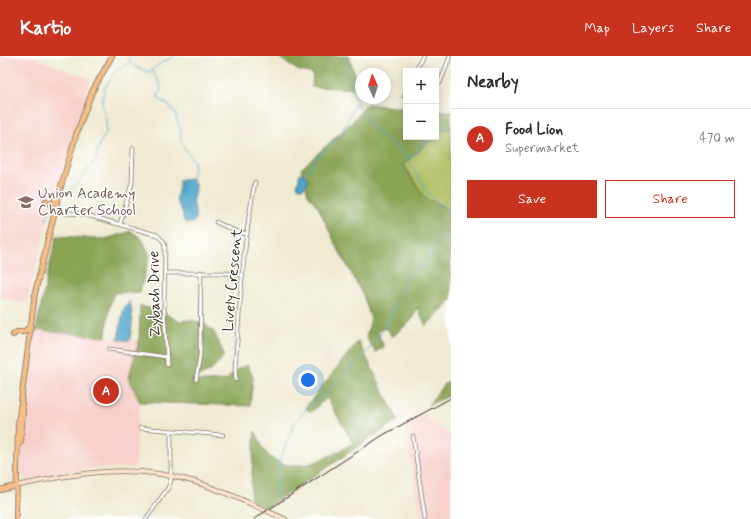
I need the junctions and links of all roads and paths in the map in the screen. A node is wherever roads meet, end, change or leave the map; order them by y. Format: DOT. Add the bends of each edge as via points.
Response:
graph roads {
  1 [pos="423,56"];
  2 [pos="450,56"];
  3 [pos="110,58"];
  4 [pos="417,68"];
  5 [pos="439,82"];
  6 [pos="76,135"];
  7 [pos="133,148"];
  8 [pos="255,182"];
  9 [pos="46,201"];
  10 [pos="56,209"];
  11 [pos="216,222"];
  12 [pos="120,224"];
  13 [pos="247,234"];
  14 [pos="164,272"];
  15 [pos="201,272"];
  16 [pos="243,275"];
  17 [pos="30,326"];
  18 [pos="13,335"];
  19 [pos="109,349"];
  20 [pos="167,357"];
  21 [pos="167,365"];
  22 [pos="196,380"];
  23 [pos="236,380"];
  24 [pos="140,428"];
  25 [pos="171,430"];
  26 [pos="224,435"];
  27 [pos="413,436"];
  28 [pos="171,475"];
  29 [pos="16,486"];
  30 [pos="0,490"];
  31 [pos="16,519"];
  32 [pos="146,519"];
  33 [pos="285,519"];
  34 [pos="425,519"];
  1 -- 4 [label="street"];
  2 -- 5 [label="street"];
  3 -- 6 [label="main road" via="92,92"];
  6 -- 9 [label="main road" via="55,201 51,204"];
  6 -- 10 [label="main road"];
  7 -- 12 [label="street" via="132,182"];
  8 -- 13 [label="street, Lively Crescent"];
  10 -- 12 [label="street, Zybach Drive" via="64,213 83,214"];
  10 -- 17 [label="main road" via="40,266"];
  11 -- 13 [label="street"];
  12 -- 14 [label="street, Zybach Drive" via="157,235 164,242"];
  13 -- 16 [label="street, Lively Crescent"];
  14 -- 15 [label="street"];
  14 -- 20 [label="street, Zybach Drive"];
  15 -- 16 [label="street"];
  15 -- 22 [label="street" via="200,356"];
  16 -- 23 [label="street, Lively Crescent"];
  17 -- 18 [label="main road" via="24,332"];
  17 -- 29 [label="main road" via="18,425"];
  19 -- 20 [label="street"];
  20 -- 21 [label="street, Zybach Drive"];
  24 -- 25 [label="street"];
  25 -- 26 [label="street"];
  25 -- 28 [label="street"];
  27 -- 34 [label="street"];
  28 -- 29 [label="main road" via="133,471 100,472"];
  28 -- 32 [label="street" via="168,488"];
  28 -- 33 [label="main road" via="206,485"];
  29 -- 30 [label="main road"];
  29 -- 31 [label="main road"];
}
